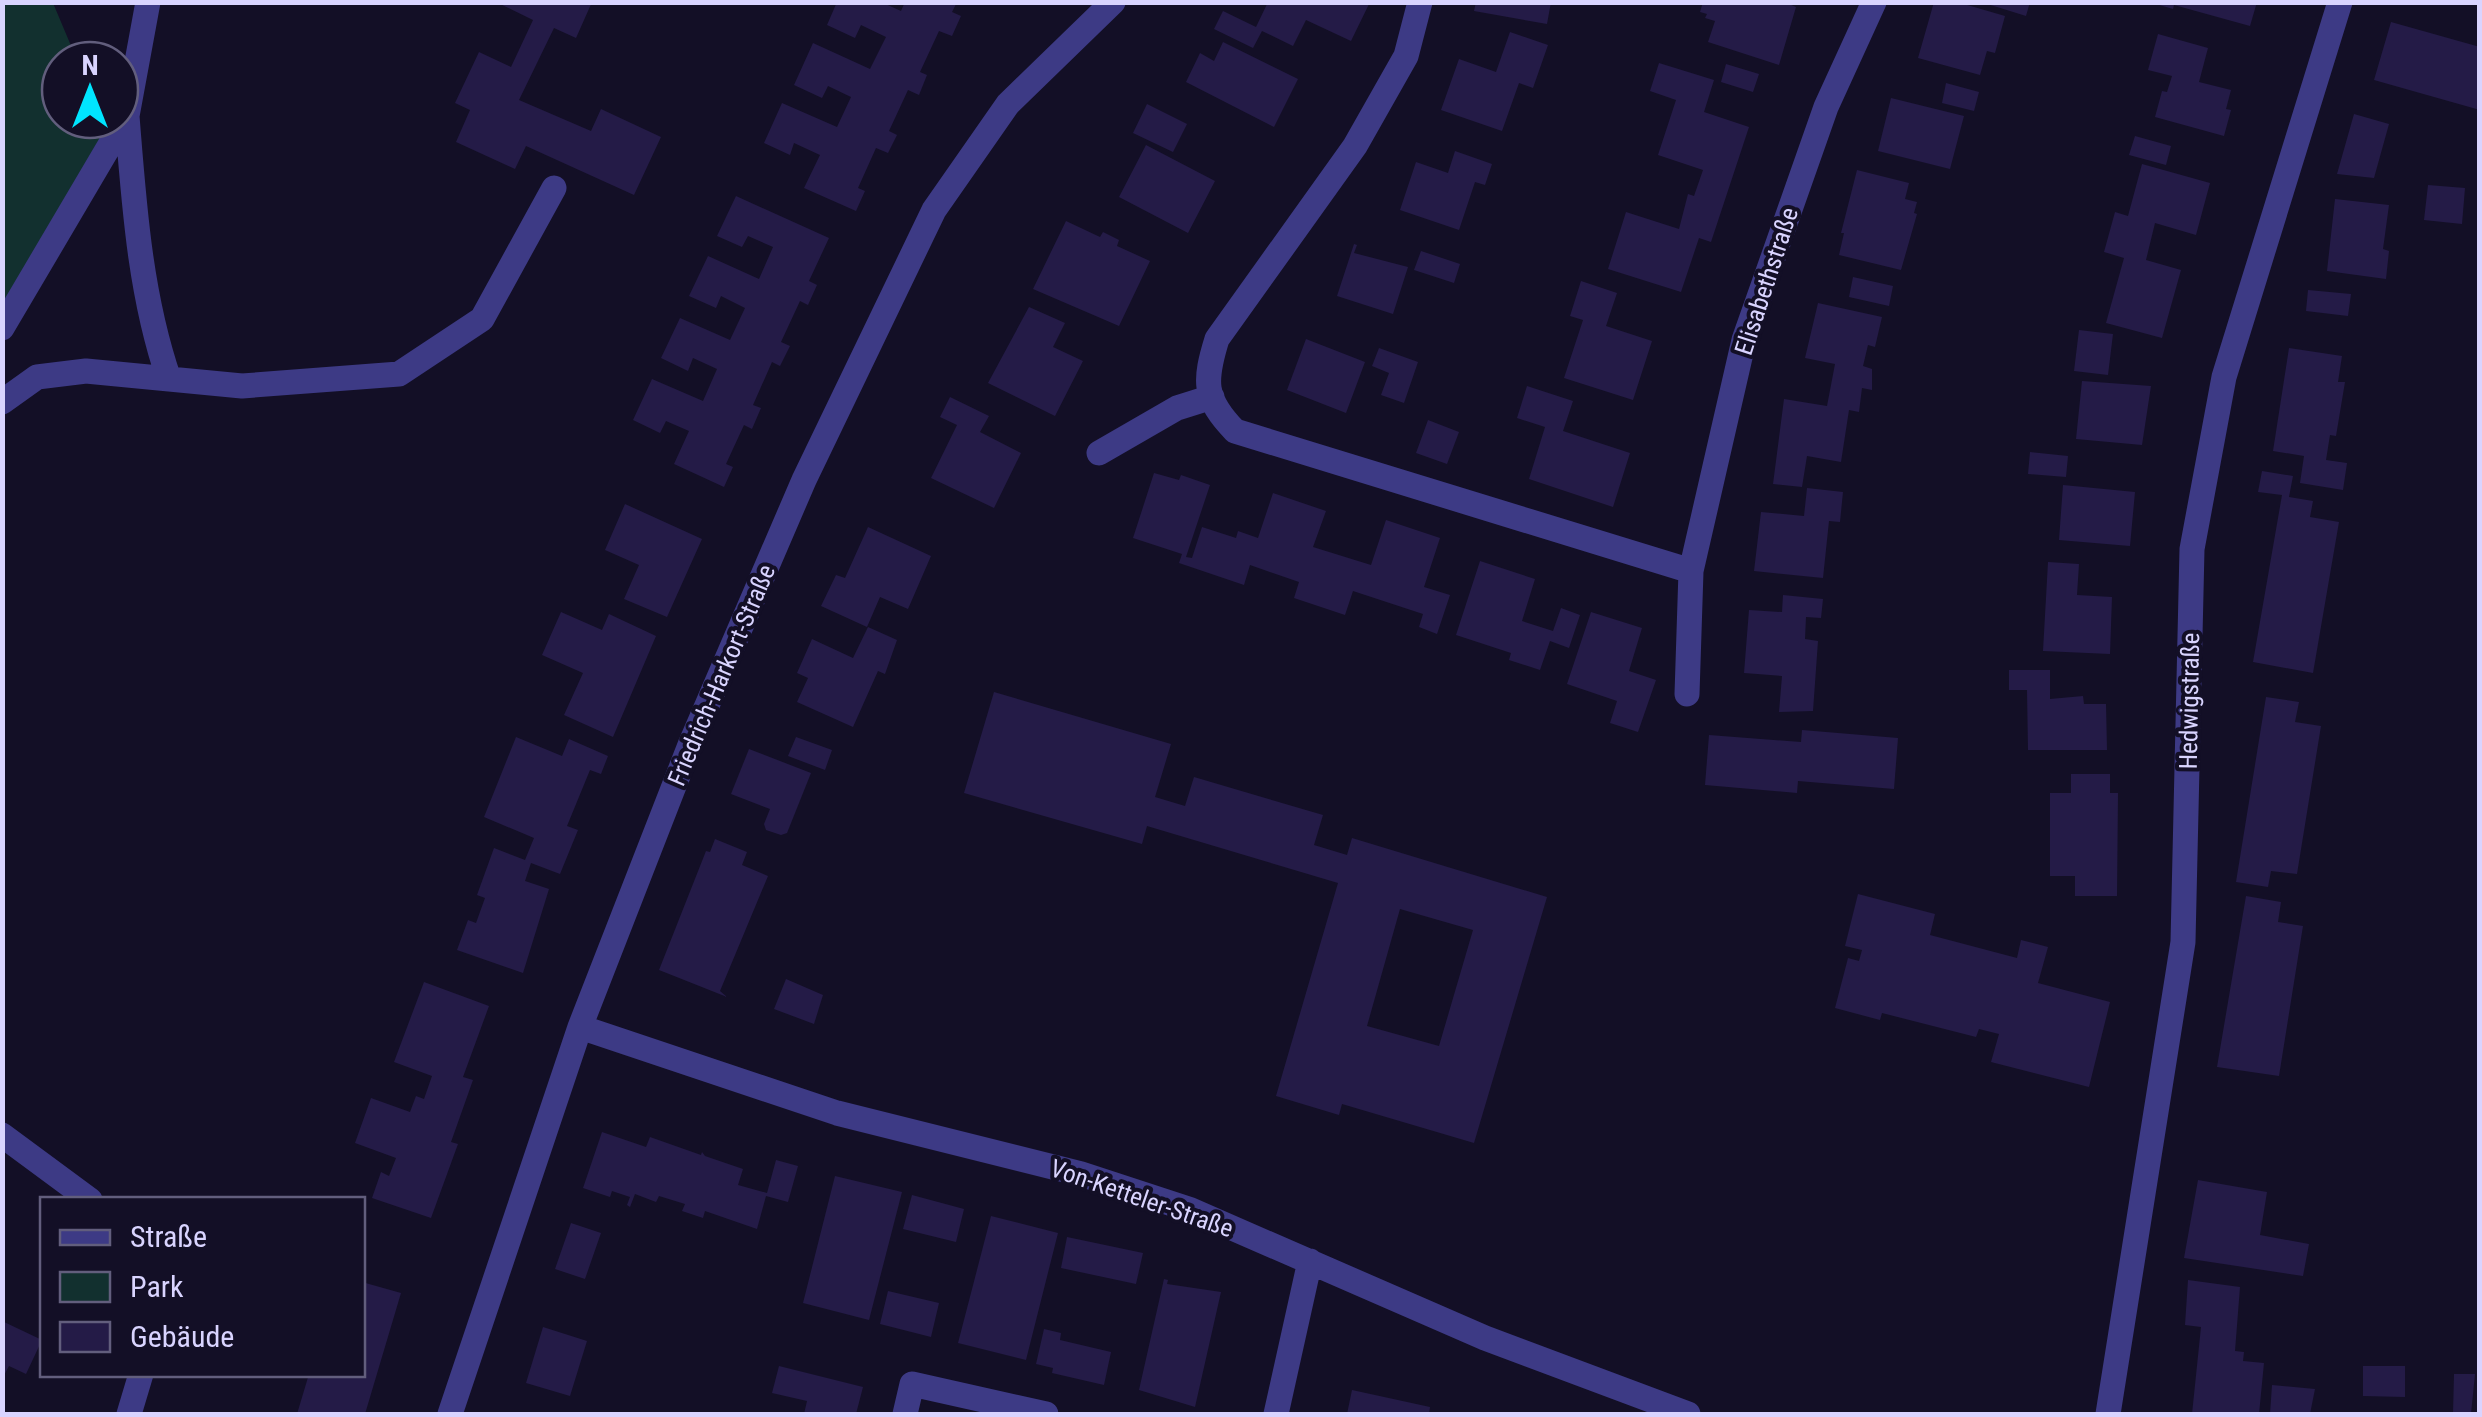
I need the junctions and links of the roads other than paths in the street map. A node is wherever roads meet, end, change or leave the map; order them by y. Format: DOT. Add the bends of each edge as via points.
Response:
graph roads {
  1 [pos="148,2"];
  2 [pos="1113,2"];
  3 [pos="1420,2"];
  4 [pos="1874,2"];
  5 [pos="2340,2"];
  6 [pos="140,43"];
  7 [pos="112,140"];
  8 [pos="128,140"];
  9 [pos="554,188"];
  10 [pos="2,328"];
  11 [pos="169,379"];
  12 [pos="1212,398"];
  13 [pos="2,402"];
  14 [pos="1099,453"];
  15 [pos="1692,571"];
  16 [pos="1688,694"];
  17 [pos="580,1027"];
  18 [pos="2,1135"];
  19 [pos="86,1197"];
  20 [pos="1310,1261"];
  21 [pos="140,1377"];
  22 [pos="129,1414"];
  23 [pos="450,1414"];
  24 [pos="905,1414"];
  25 [pos="1046,1414"];
  26 [pos="1276,1414"];
  27 [pos="1688,1414"];
  28 [pos="2108,1414"];
  1 -- 6 [label="street"];
  2 -- 17 [label="street, Friedrich-Harkort-Straße" via="1008,104 934,210 804,480 690,745"];
  3 -- 12 [label="street" via="1406,56 1355,146 1217,339 1206,374"];
  4 -- 15 [label="street, Elisabethstraße" via="1826,107 1744,340"];
  5 -- 28 [label="street, Hedwigstraße" via="2224,377 2192,549 2183,942"];
  7 -- 10 [label="street"];
  8 -- 11 [label="street" via="135,222"];
  9 -- 11 [label="street" via="482,319 399,374 242,386"];
  11 -- 13 [label="street" via="86,371 37,377"];
  12 -- 14 [label="street" via="1177,408"];
  12 -- 15 [label="street" via="1235,431"];
  15 -- 16 [label="street, Elisabethstraße"];
  17 -- 20 [label="street, Von-Ketteler-Straße" via="838,1113 1081,1174 1191,1210"];
  17 -- 23 [label="street, Friedrich-Harkort-Straße"];
  18 -- 19 [label="street"];
  20 -- 26 [label="street"];
  20 -- 27 [label="street, Von-Ketteler-Straße" via="1485,1338"];
  21 -- 22 [label="street"];
  24 -- 25 [label="street" via="912,1384"];
}
